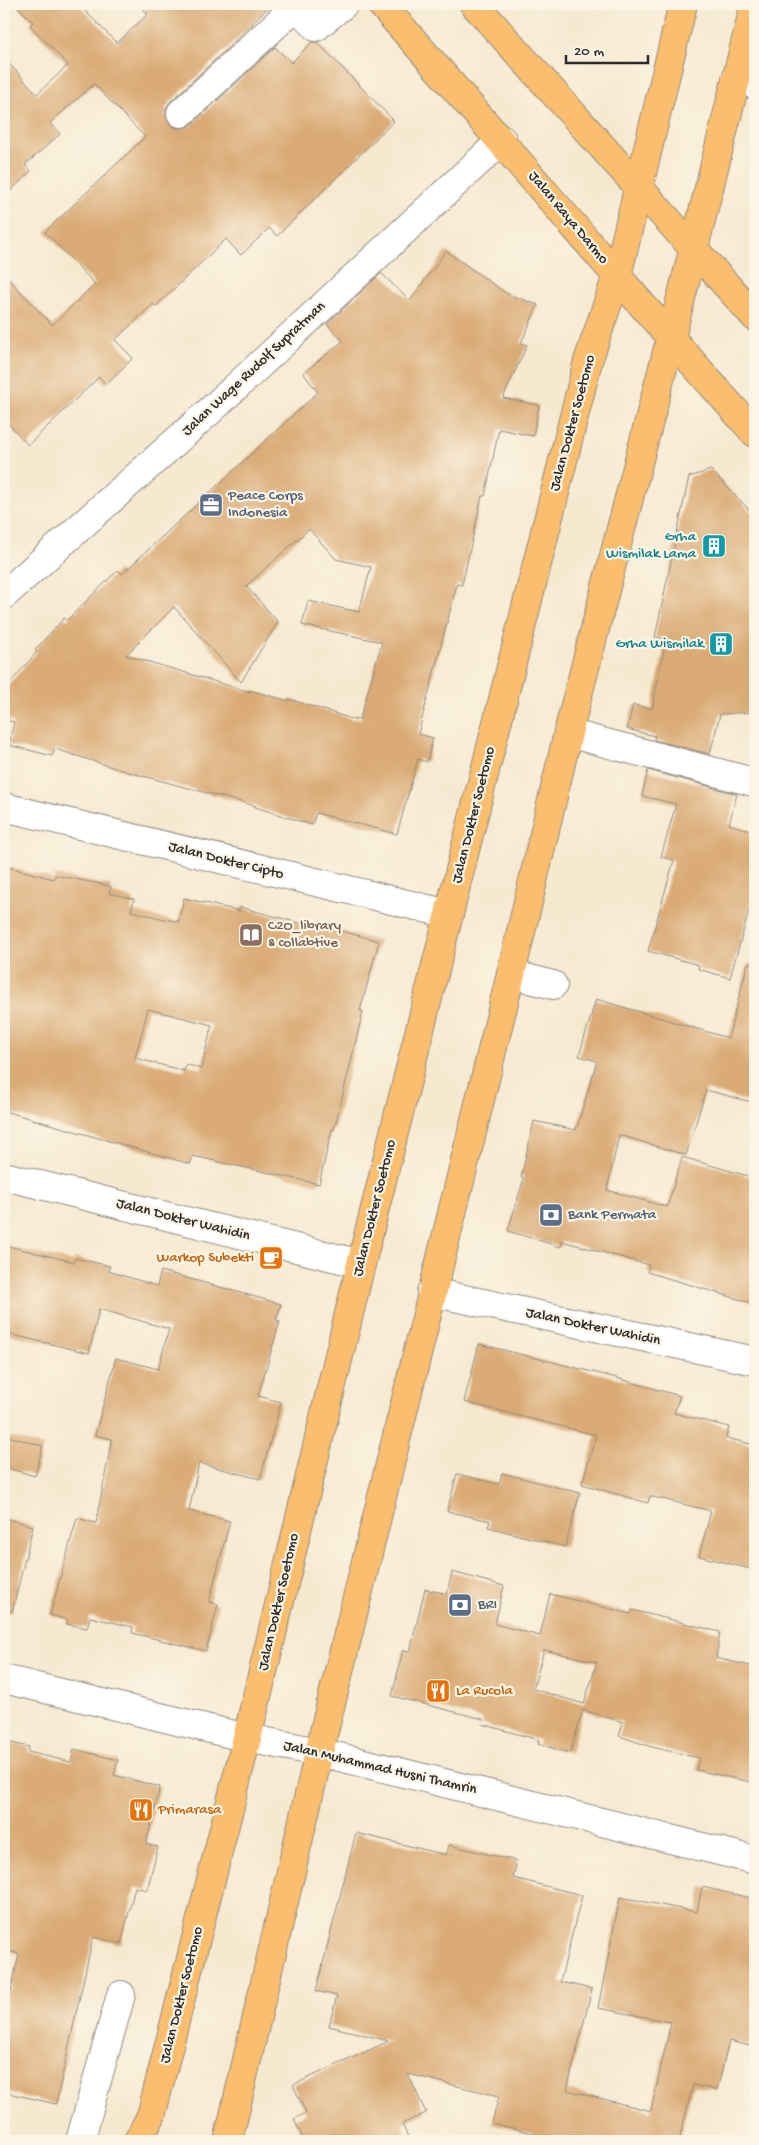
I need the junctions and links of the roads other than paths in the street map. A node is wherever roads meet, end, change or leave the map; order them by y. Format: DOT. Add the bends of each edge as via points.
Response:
graph roads {
  1 [pos="344,4"];
  2 [pos="382,4"];
  3 [pos="474,4"];
  4 [pos="683,4"];
  5 [pos="295,5"];
  6 [pos="753,21"];
  7 [pos="746,82"];
  8 [pos="181,113"];
  9 [pos="502,140"];
  10 [pos="639,188"];
  11 [pos="694,248"];
  12 [pos="617,276"];
  13 [pos="755,317"];
  14 [pos="670,338"];
  15 [pos="755,432"];
  16 [pos="4,595"];
  17 [pos="568,733"];
  18 [pos="753,782"];
  19 [pos="4,807"];
  20 [pos="448,914"];
  21 [pos="511,974"];
  22 [pos="553,985"];
  23 [pos="4,1176"];
  24 [pos="361,1264"];
  25 [pos="431,1292"];
  26 [pos="755,1361"];
  27 [pos="4,1679"];
  28 [pos="247,1738"];
  29 [pos="319,1752"];
  30 [pos="755,1860"];
  31 [pos="121,1995"];
  32 [pos="80,2141"];
  33 [pos="138,2141"];
  34 [pos="228,2141"];
  1 -- 5 [label="street" via="316,27"];
  2 -- 9 [label="main road, Jalan Raya Darmo"];
  3 -- 10 [label="main road"];
  4 -- 10 [label="main road, Jalan Dokter Soetomo"];
  5 -- 8 [label="street"];
  6 -- 7 [label="main road"];
  7 -- 11 [label="main road"];
  9 -- 12 [label="main road, Jalan Raya Darmo"];
  9 -- 16 [label="street, Jalan Wage Rudolf Supratman" via="212,410"];
  10 -- 11 [label="main road"];
  10 -- 12 [label="main road, Jalan Dokter Soetomo"];
  11 -- 13 [label="main road"];
  11 -- 14 [label="main road"];
  12 -- 14 [label="main road, Jalan Raya Darmo"];
  12 -- 20 [label="main road, Jalan Dokter Soetomo" via="588,361"];
  14 -- 15 [label="main road, Jalan Raya Darmo"];
  14 -- 17 [label="main road"];
  17 -- 18 [label="street"];
  17 -- 21 [label="main road"];
  19 -- 20 [label="street, Jalan Dokter Cipto"];
  20 -- 24 [label="main road, Jalan Dokter Soetomo"];
  21 -- 22 [label="street"];
  21 -- 25 [label="main road"];
  23 -- 24 [label="street, Jalan Dokter Wahidin"];
  24 -- 28 [label="main road, Jalan Dokter Soetomo"];
  25 -- 26 [label="street, Jalan Dokter Wahidin"];
  25 -- 29 [label="main road"];
  27 -- 28 [label="street, Jalan Muhammad Husni Thamrin"];
  28 -- 29 [label="street, Jalan Muhammad Husni Thamrin"];
  28 -- 33 [label="main road, Jalan Dokter Soetomo" via="151,2116"];
  29 -- 30 [label="street, Jalan Muhammad Husni Thamrin"];
  29 -- 34 [label="main road"];
  31 -- 32 [label="street"];
}
